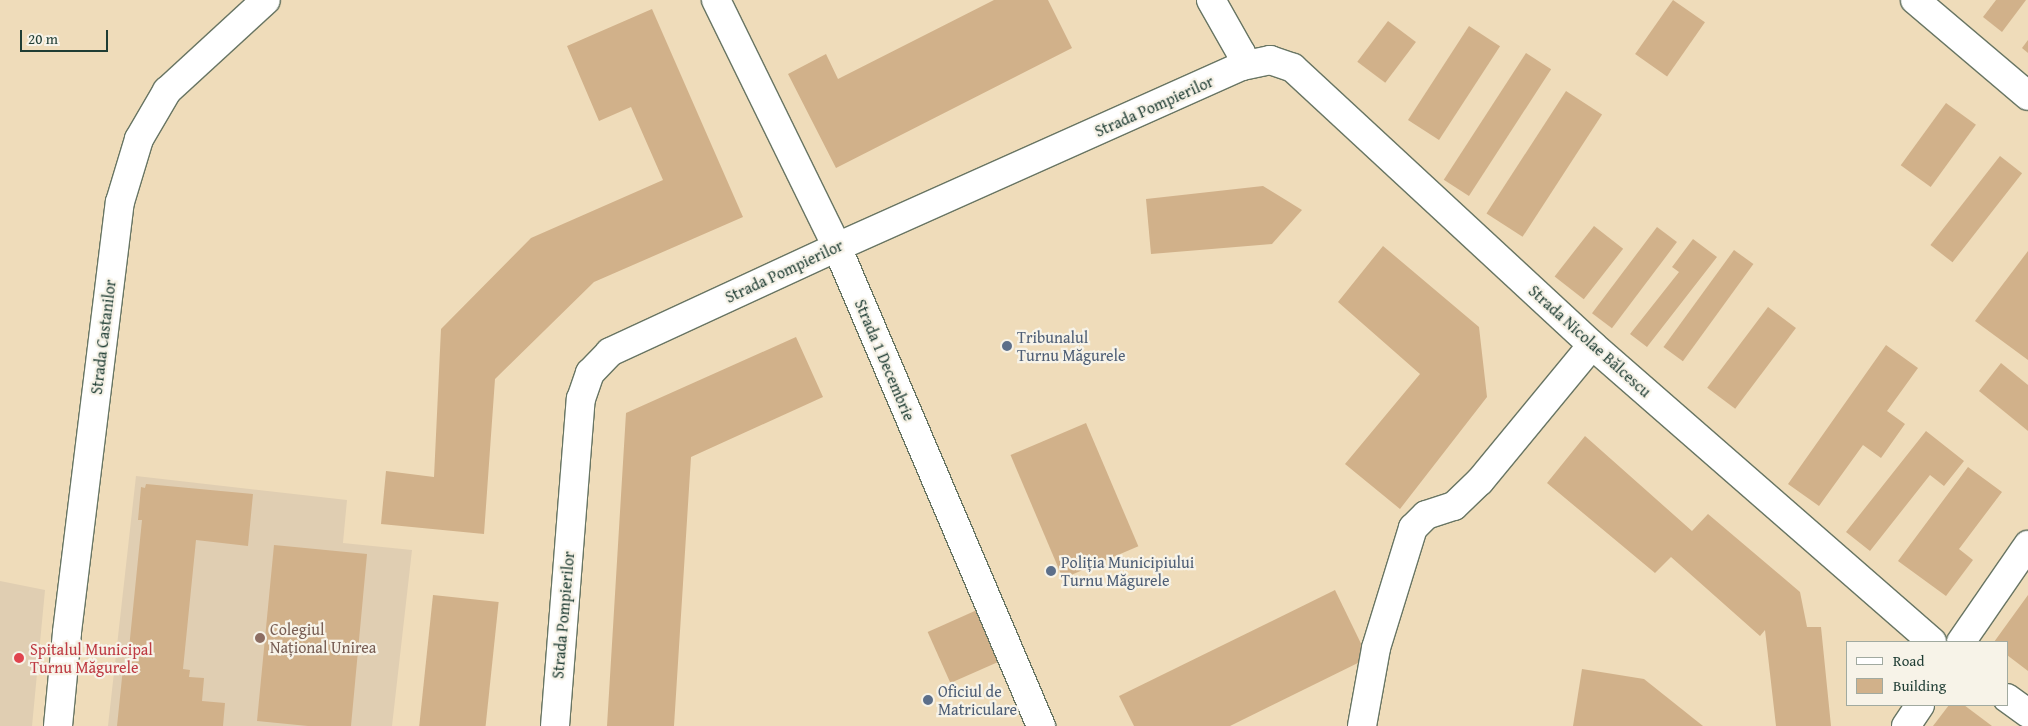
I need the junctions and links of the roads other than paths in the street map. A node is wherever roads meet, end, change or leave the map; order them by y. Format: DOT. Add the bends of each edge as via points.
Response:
graph roads {
  1 [pos="266,0"];
  2 [pos="716,0"];
  3 [pos="1211,0"];
  4 [pos="1915,0"];
  5 [pos="1242,66"];
  6 [pos="2028,96"];
  7 [pos="837,246"];
  8 [pos="1592,345"];
  9 [pos="2028,545"];
  10 [pos="1931,641"];
  11 [pos="1962,641"];
  12 [pos="2008,699"];
  13 [pos="1919,706"];
  14 [pos="2028,713"];
  15 [pos="58,726"];
  16 [pos="555,726"];
  17 [pos="1042,726"];
  18 [pos="1362,726"];
  19 [pos="1906,726"];
  1 -- 15 [label="street, Strada Castanilor" via="167,91 139,139 120,202"];
  2 -- 7 [label="street, Strada 1 Decembrie"];
  3 -- 5 [label="street" via="1241,53"];
  4 -- 6 [label="street"];
  5 -- 7 [label="street, Strada Pompierilor"];
  5 -- 8 [label="street, Strada Nicolae Bălcescu" via="1270,60 1294,68"];
  7 -- 16 [label="street, Strada Pompierilor" via="610,352 590,373 581,399"];
  7 -- 17 [label="street, Strada 1 Decembrie"];
  8 -- 10 [label="street, Strada Nicolae Bălcescu"];
  8 -- 18 [label="street" via="1480,481 1454,506 1426,515 1413,528 1376,648"];
  9 -- 11 [label="street"];
  12 -- 14 [label="street"];
  13 -- 19 [label="street"];
}
